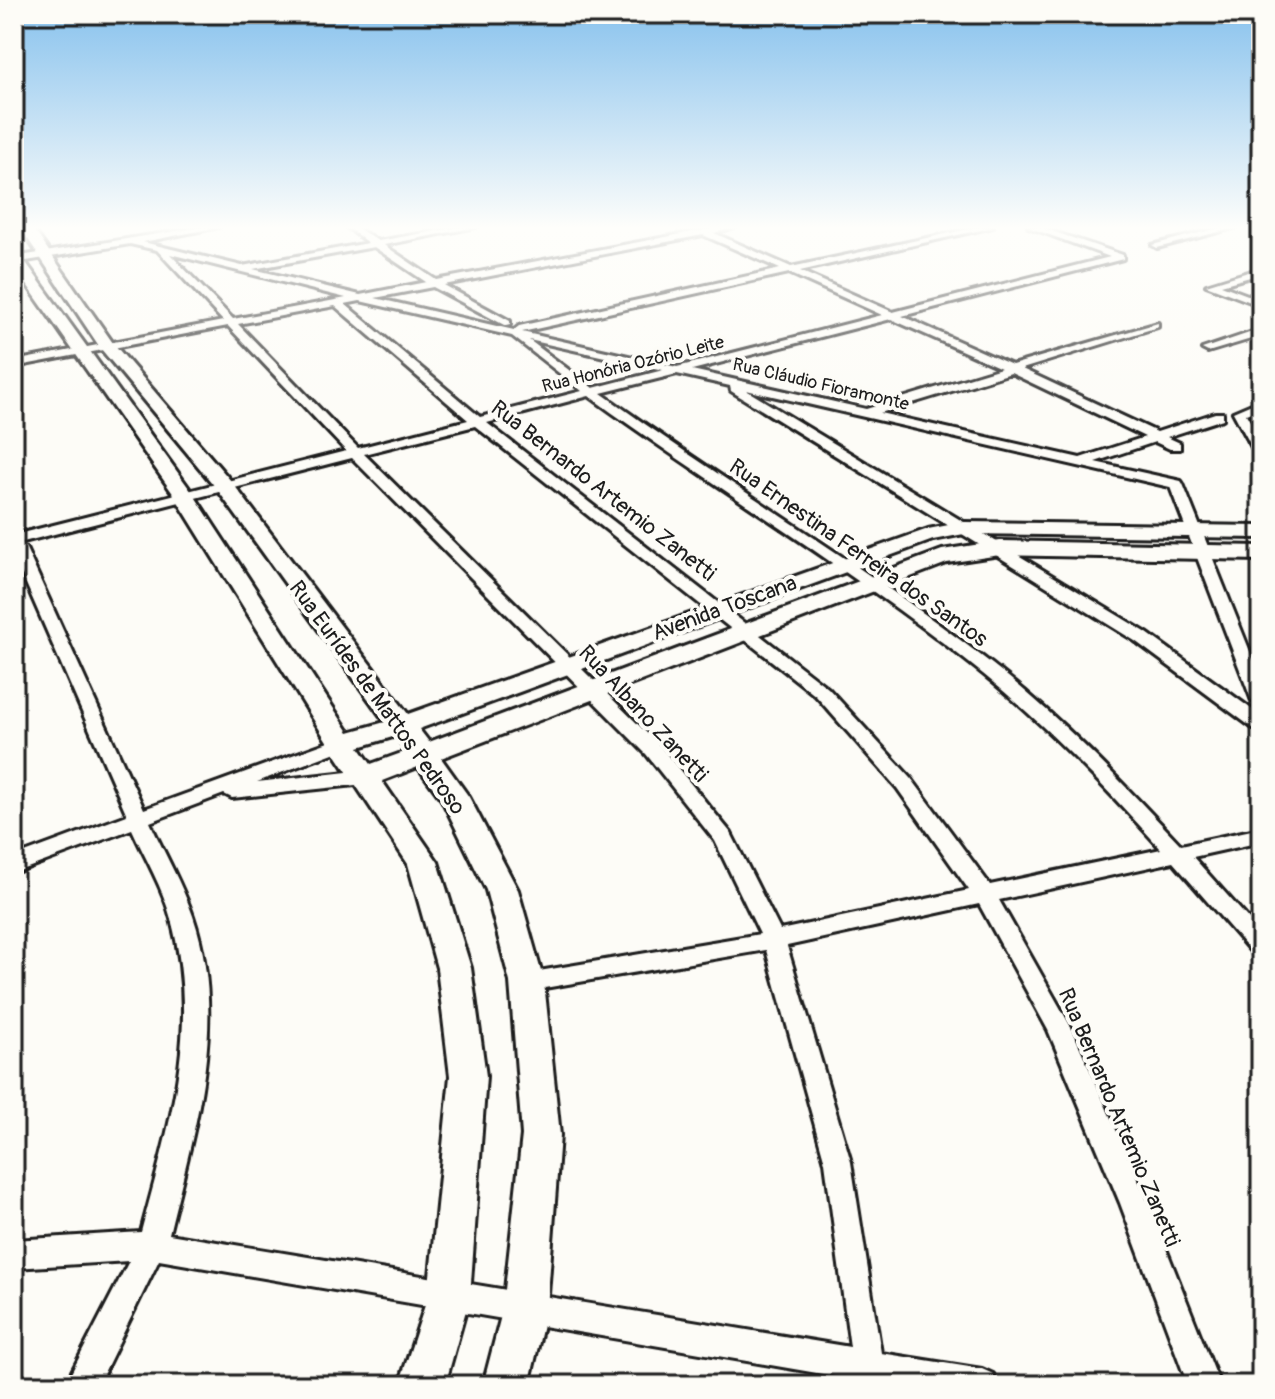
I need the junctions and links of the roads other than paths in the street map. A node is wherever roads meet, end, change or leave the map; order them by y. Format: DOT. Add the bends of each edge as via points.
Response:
graph roads {
  1 [pos="45,292"];
  2 [pos="66,292"];
  3 [pos="201,292"];
  4 [pos="323,292"];
  5 [pos="386,292"];
  6 [pos="449,292"];
  7 [pos="693,292"];
  8 [pos="839,292"];
  9 [pos="984,292"];
  10 [pos="1231,292"];
  11 [pos="346,299"];
  12 [pos="1261,303"];
  13 [pos="892,316"];
  14 [pos="229,321"];
  15 [pos="1154,325"];
  16 [pos="515,331"];
  17 [pos="1261,332"];
  18 [pos="94,348"];
  19 [pos="1208,349"];
  20 [pos="14,364"];
  21 [pos="1010,368"];
  22 [pos="679,371"];
  23 [pos="724,381"];
  24 [pos="589,394"];
  25 [pos="1261,404"];
  26 [pos="867,413"];
  27 [pos="1219,416"];
  28 [pos="478,422"];
  29 [pos="1156,437"];
  30 [pos="1175,446"];
  31 [pos="1261,451"];
  32 [pos="355,453"];
  33 [pos="1081,462"];
  34 [pos="224,485"];
  35 [pos="184,495"];
  36 [pos="964,528"];
  37 [pos="1261,532"];
  38 [pos="14,540"];
  39 [pos="1199,541"];
  40 [pos="1000,548"];
  41 [pos="1261,553"];
  42 [pos="843,564"];
  43 [pos="873,583"];
  44 [pos="718,610"];
  45 [pos="746,632"];
  46 [pos="567,665"];
  47 [pos="593,691"];
  48 [pos="1261,701"];
  49 [pos="1261,725"];
  50 [pos="400,726"];
  51 [pos="342,743"];
  52 [pos="424,756"];
  53 [pos="365,777"];
  54 [pos="206,794"];
  55 [pos="139,819"];
  56 [pos="1261,835"];
  57 [pos="1181,854"];
  58 [pos="14,865"];
  59 [pos="985,895"];
  60 [pos="774,940"];
  61 [pos="1261,948"];
  62 [pos="527,982"];
  63 [pos="152,1245"];
  64 [pos="14,1254"];
  65 [pos="449,1296"];
  66 [pos="525,1308"];
  67 [pos="868,1376"];
  68 [pos="81,1385"];
  69 [pos="422,1385"];
  70 [pos="506,1385"];
  71 [pos="982,1385"];
  72 [pos="1204,1385"];
  1 -- 18 [label="street, Rua Eurídes de Mattos Pedroso"];
  2 -- 18 [label="street, Rua Eurídes de Mattos Pedroso"];
  3 -- 14 [label="street, Rua Albano Zanetti"];
  4 -- 11 [label="street, Rua Cláudio Fioramonte"];
  5 -- 11 [label="street"];
  6 -- 16 [label="street"];
  7 -- 16 [label="street"];
  8 -- 13 [label="street"];
  9 -- 13 [label="street, Rua Honória Ozório Leite"];
  10 -- 12 [label="street"];
  11 -- 14 [label="street"];
  11 -- 16 [label="street, Rua Cláudio Fioramonte"];
  11 -- 28 [label="street, Rua Bernardo Artemio Zanetti"];
  13 -- 21 [label="street"];
  13 -- 22 [label="street, Rua Honória Ozório Leite"];
  14 -- 18 [label="street"];
  14 -- 32 [label="street, Rua Albano Zanetti"];
  15 -- 21 [label="street"];
  16 -- 22 [label="street, Rua Cláudio Fioramonte"];
  16 -- 24 [label="street, Rua Ernestina Ferreira dos Santos"];
  17 -- 19 [label="street"];
  18 -- 20 [label="street"];
  18 -- 34 [label="street, Rua Eurídes de Mattos Pedroso"];
  18 -- 35 [label="street, Rua Eurídes de Mattos Pedroso"];
  21 -- 26 [label="street"];
  21 -- 29 [label="street"];
  22 -- 23 [label="street, Rua Cláudio Fioramonte"];
  22 -- 24 [label="street, Rua Honória Ozório Leite"];
  23 -- 26 [label="street, Rua Cláudio Fioramonte"];
  23 -- 36 [label="street"];
  24 -- 28 [label="street, Rua Honória Ozório Leite"];
  24 -- 42 [label="street, Rua Ernestina Ferreira dos Santos"];
  25 -- 31 [label="street" via="1239,412"];
  26 -- 33 [label="street, Rua Cláudio Fioramonte"];
  27 -- 29 [label="street"];
  28 -- 32 [label="street, Rua Honória Ozório Leite"];
  28 -- 44 [label="street, Rua Bernardo Artemio Zanetti"];
  29 -- 30 [label="street"];
  29 -- 33 [label="street"];
  32 -- 34 [label="street, Rua Honória Ozório Leite"];
  32 -- 46 [label="street, Rua Albano Zanetti"];
  33 -- 39 [label="street, Rua Cláudio Fioramonte" via="1176,484"];
  34 -- 35 [label="street, Rua Honória Ozório Leite"];
  34 -- 50 [label="street, Rua Eurídes de Mattos Pedroso"];
  35 -- 38 [label="street, Rua Honória Ozório Leite"];
  35 -- 51 [label="street, Rua Eurídes de Mattos Pedroso"];
  36 -- 39 [label="street, Avenida Toscana"];
  36 -- 40 [label="street"];
  36 -- 42 [label="street, Avenida Toscana" via="909,540"];
  37 -- 39 [label="street, Avenida Toscana"];
  38 -- 55 [label="street"];
  39 -- 40 [label="street, Avenida Toscana"];
  39 -- 41 [label="street, Avenida Toscana"];
  39 -- 48 [label="street"];
  40 -- 43 [label="street, Avenida Toscana" via="942,557"];
  40 -- 49 [label="street" via="1141,637"];
  42 -- 43 [label="street, Rua Ernestina Ferreira dos Santos"];
  42 -- 44 [label="street, Avenida Toscana"];
  43 -- 45 [label="street, Avenida Toscana"];
  43 -- 57 [label="street, Rua Ernestina Ferreira dos Santos" via="988,670 1099,770"];
  44 -- 45 [label="street, Rua Bernardo Artemio Zanetti"];
  44 -- 46 [label="street, Avenida Toscana"];
  45 -- 47 [label="street, Avenida Toscana"];
  45 -- 59 [label="street, Rua Bernardo Artemio Zanetti" via="822,692 904,783"];
  46 -- 47 [label="street, Rua Albano Zanetti"];
  46 -- 50 [label="street, Avenida Toscana"];
  47 -- 52 [label="street, Avenida Toscana"];
  47 -- 60 [label="street, Rua Albano Zanetti" via="653,750 724,838"];
  50 -- 51 [label="street, Avenida Toscana"];
  50 -- 52 [label="street, Rua Eurídes de Mattos Pedroso"];
  51 -- 53 [label="street, Rua Eurídes de Mattos Pedroso"];
  51 -- 54 [label="street, Avenida Toscana"];
  52 -- 53 [label="street, Avenida Toscana"];
  52 -- 62 [label="street, Rua Eurídes de Mattos Pedroso" via="455,797 502,890"];
  53 -- 54 [label="street, Avenida Toscana"];
  53 -- 65 [label="street, Rua Eurídes de Mattos Pedroso" via="423,862 454,968 468,1076"];
  54 -- 55 [label="street, Avenida Toscana"];
  55 -- 58 [label="street, Avenida Toscana"];
  55 -- 63 [label="street" via="182,917 194,976 197,1030 190,1093"];
  56 -- 57 [label="street"];
  57 -- 59 [label="street"];
  57 -- 61 [label="street, Rua Ernestina Ferreira dos Santos"];
  59 -- 60 [label="street"];
  59 -- 72 [label="street, Rua Bernardo Artemio Zanetti" via="1059,1027"];
  60 -- 62 [label="street"];
  60 -- 67 [label="street, Rua Albano Zanetti" via="838,1162"];
  62 -- 66 [label="street, Rua Eurídes de Mattos Pedroso" via="541,1135"];
  63 -- 64 [label="street"];
  63 -- 65 [label="street"];
  63 -- 68 [label="street"];
  65 -- 66 [label="street"];
  65 -- 69 [label="street, Rua Eurídes de Mattos Pedroso"];
  66 -- 67 [label="street"];
  66 -- 70 [label="street, Rua Eurídes de Mattos Pedroso"];
  67 -- 71 [label="street"];
}
